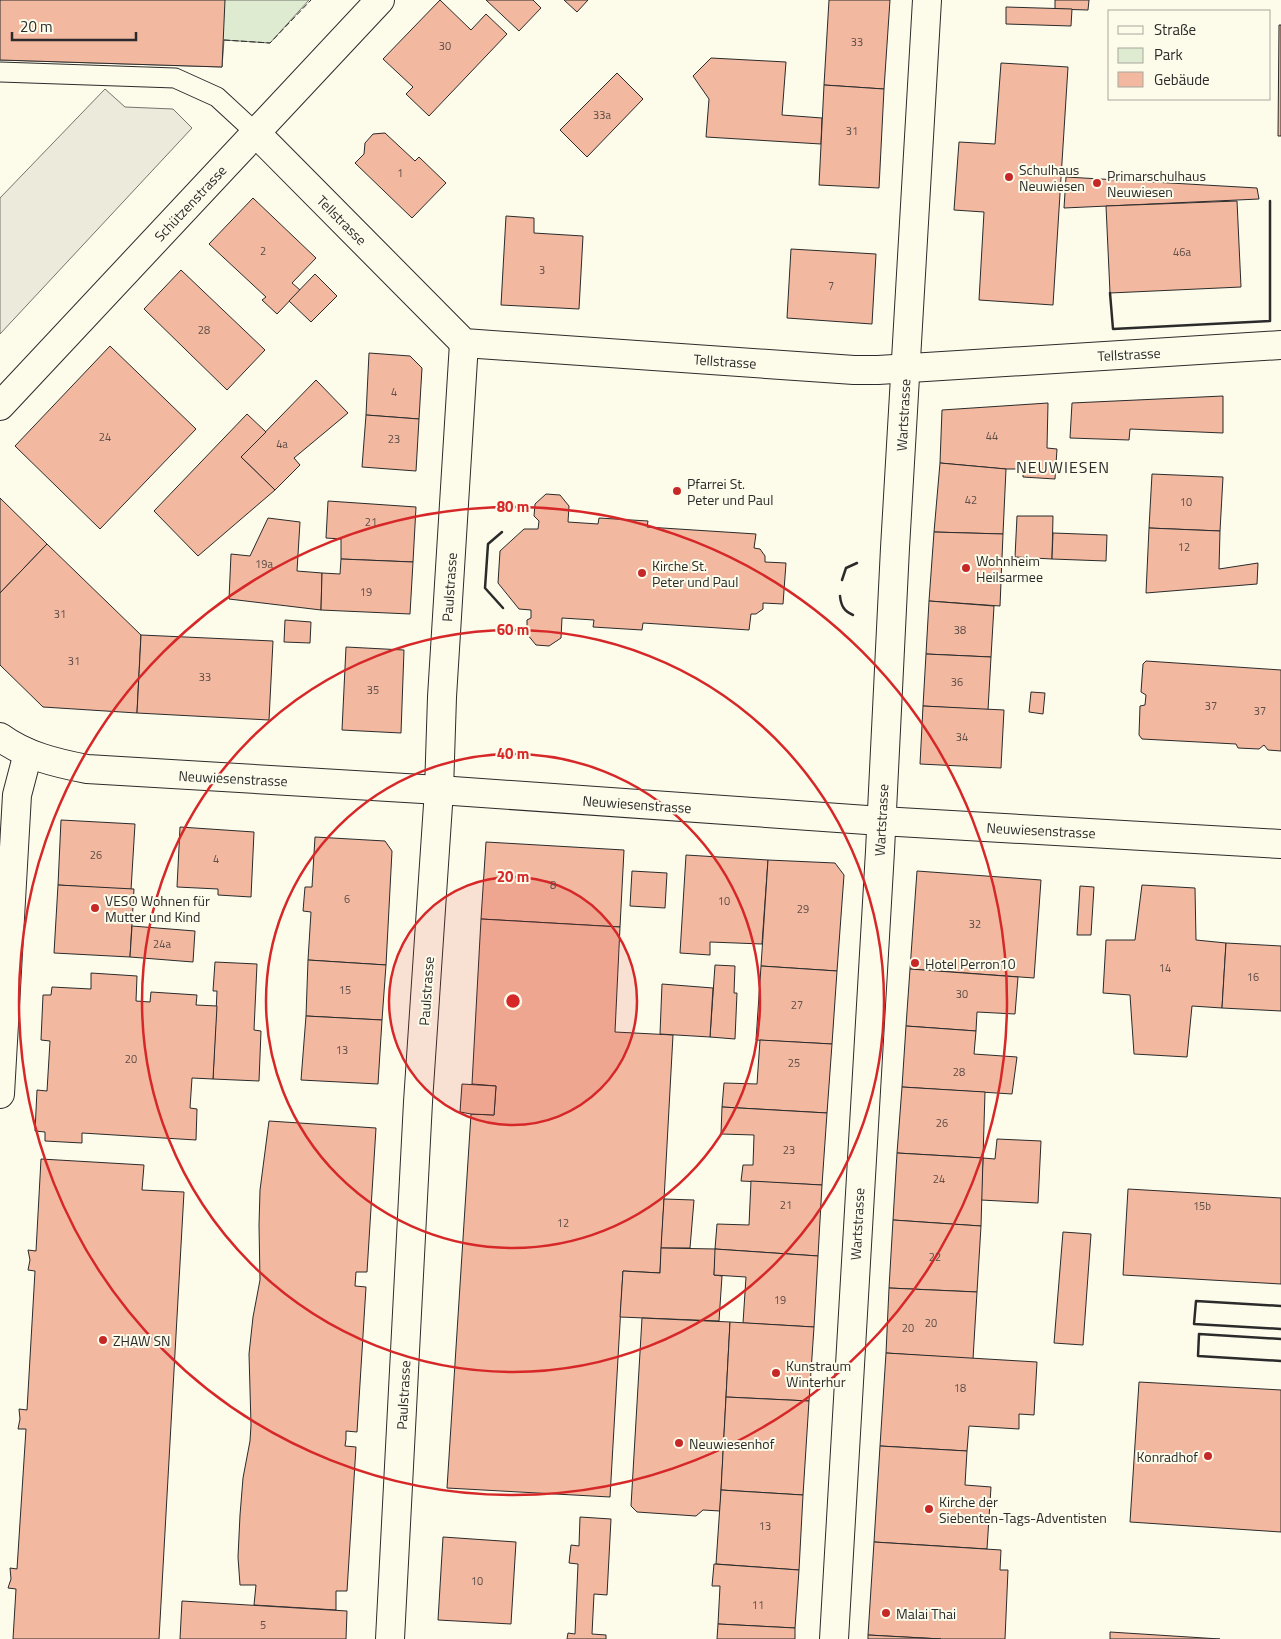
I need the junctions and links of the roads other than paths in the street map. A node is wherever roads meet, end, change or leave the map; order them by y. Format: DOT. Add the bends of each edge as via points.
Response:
graph roads {
  1 [pos="380,0"];
  2 [pos="926,0"];
  3 [pos="0,72"];
  4 [pos="256,133"];
  5 [pos="464,343"];
  6 [pos="1281,346"];
  7 [pos="906,368"];
  8 [pos="0,406"];
  9 [pos="0,737"];
  10 [pos="28,753"];
  11 [pos="439,790"];
  12 [pos="881,821"];
  13 [pos="1281,844"];
  14 [pos="0,1094"];
  15 [pos="390,1639"];
  16 [pos="834,1639"];
  1 -- 4 [label="street, Schützenstrasse"];
  2 -- 7 [label="street, Wartstrasse"];
  3 -- 4 [label="lane" via="176,78 217,97"];
  4 -- 5 [label="street, Tellstrasse"];
  4 -- 8 [label="street, Schützenstrasse"];
  5 -- 7 [label="street, Tellstrasse" via="854,370"];
  5 -- 11 [label="street, Paulstrasse"];
  6 -- 7 [label="street, Tellstrasse"];
  7 -- 12 [label="street, Wartstrasse"];
  9 -- 10 [label="street, Neuwiesenstrasse"];
  10 -- 11 [label="street, Neuwiesenstrasse" via="87,769"];
  10 -- 14 [label="street" via="17,796"];
  11 -- 12 [label="street, Neuwiesenstrasse"];
  11 -- 15 [label="street, Paulstrasse" via="418,1102"];
  12 -- 13 [label="street, Neuwiesenstrasse"];
  12 -- 16 [label="street, Wartstrasse"];
}
